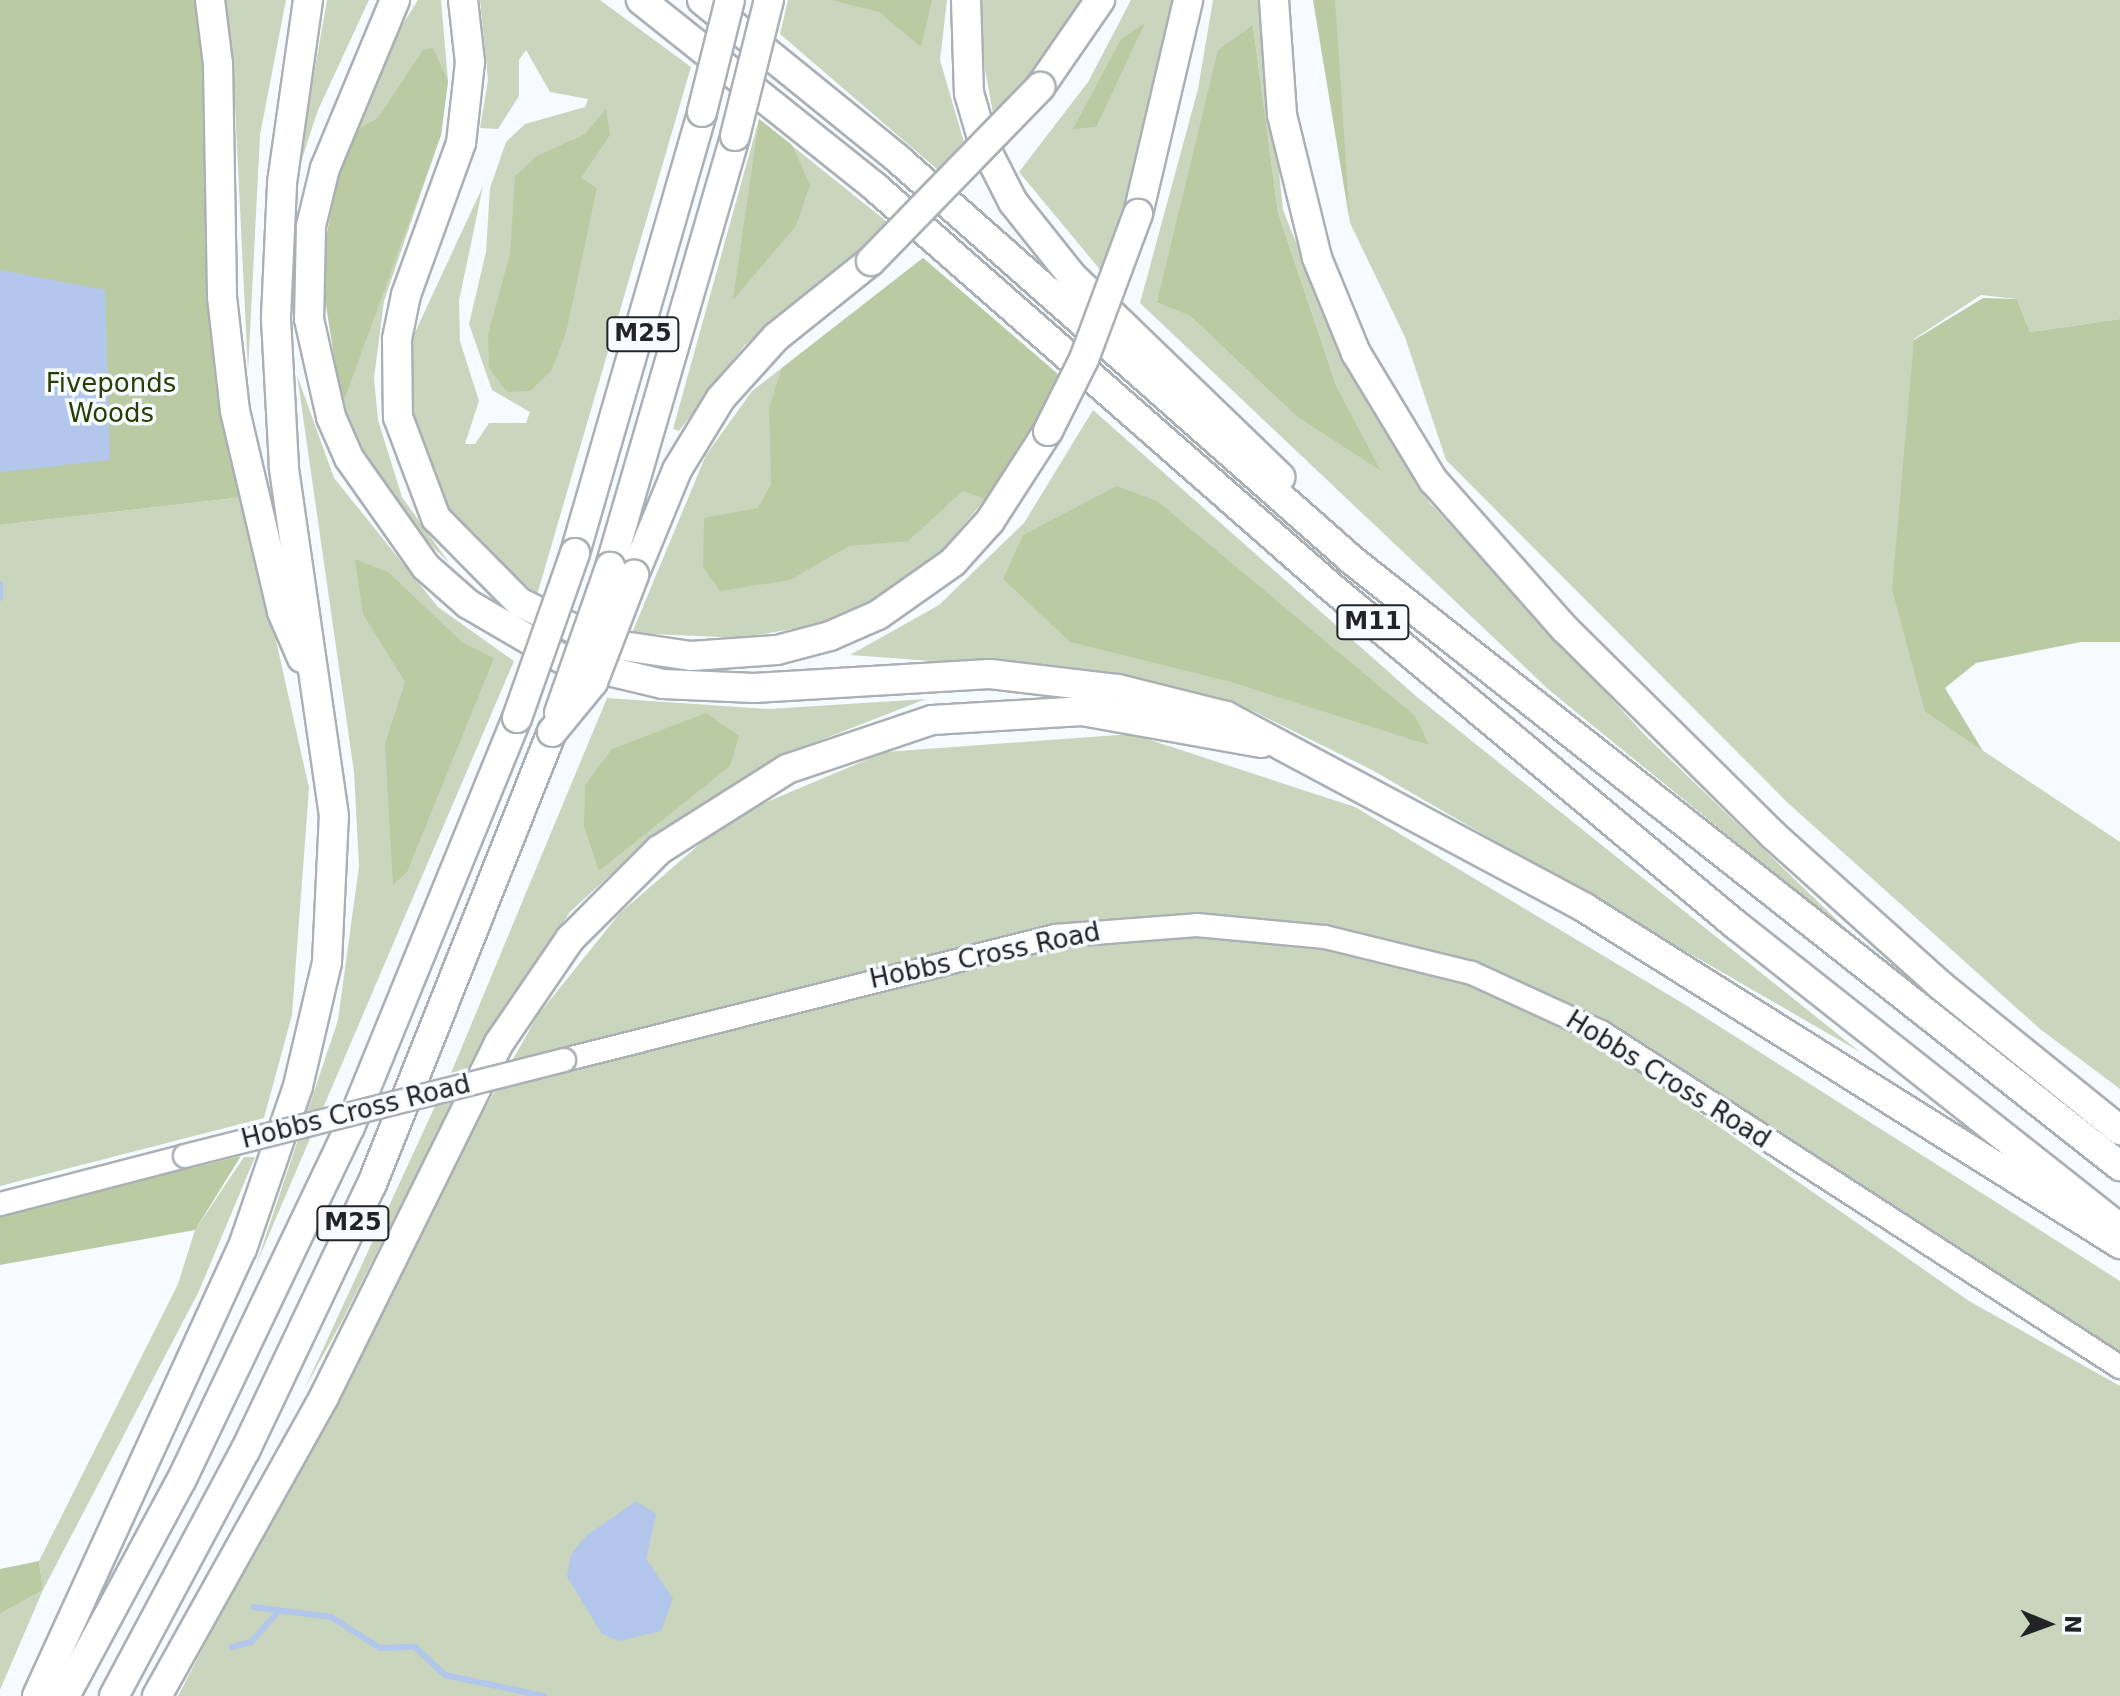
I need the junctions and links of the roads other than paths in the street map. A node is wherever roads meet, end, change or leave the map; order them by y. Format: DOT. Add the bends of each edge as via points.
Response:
graph roads {
  1 [pos="210,0"];
  2 [pos="308,0"];
  3 [pos="463,0"];
  4 [pos="641,0"];
  5 [pos="702,0"];
  6 [pos="730,0"];
  7 [pos="769,0"];
  8 [pos="966,0"];
  9 [pos="1100,0"];
  10 [pos="1188,0"];
  11 [pos="1274,0"];
  12 [pos="390,10"];
  13 [pos="1353,561"];
  14 [pos="622,571"];
  15 [pos="310,677"];
  16 [pos="1269,745"];
  17 [pos="2120,1130"];
  18 [pos="2120,1166"];
  19 [pos="0,1204"];
  20 [pos="2120,1228"];
  21 [pos="2120,1244"];
  22 [pos="2120,1367"];
  23 [pos="190,1369"];
  24 [pos="333,1372"];
  25 [pos="21,1696"];
  26 [pos="37,1696"];
  27 [pos="65,1696"];
  28 [pos="114,1696"];
  29 [pos="142,1696"];
  30 [pos="157,1696"];
  1 -- 15 [label="highway" via="218,64 222,297 235,411 282,612"];
  2 -- 15 [label="highway" via="282,183 276,317 284,467"];
  3 -- 10 [label="highway, bridge" via="470,62 461,143 406,295 397,339 398,417 436,518 519,602 603,643 691,656 777,650 830,636 878,615 953,562 990,521 1048,431 1084,359 1138,214"];
  4 -- 20 [label="highway, M11" via="875,187 1331,587 1724,915"];
  5 -- 13 [label="highway, M11" via="952,205"];
  6 -- 27 [label="highway, M25, bridge" via="575,553 517,718 350,1127 181,1481"];
  7 -- 14 [label="highway, M25, bridge"];
  8 -- 13 [label="highway" via="966,67 976,120 1030,226 1071,275 1249,440"];
  9 -- 14 [label="highway, bridge" via="1040,87 871,261 776,337 721,398"];
  11 -- 17 [label="highway" via="1284,127 1317,258 1361,363 1433,480 1530,592 1773,835 1940,985"];
  12 -- 16 [label="highway" via="325,168 311,226 309,319 331,417 355,469 426,567 468,604 542,651 615,677 729,688 917,676 1064,680 1226,716"];
  13 -- 18 [label="highway, M11"];
  14 -- 28 [label="highway, M25, bridge" via="552,732 372,1184 245,1451"];
  15 -- 23 [label="highway" via="334,816 327,962 272,1166"];
  16 -- 21 [label="highway" via="1374,792 1573,901"];
  16 -- 24 [label="highway" via="1106,713 957,716 833,749 700,820 603,901 525,1000"];
  19 -- 22 [label="street, Hobbs Cross Road, bridge" via="1055,936 1197,925 1325,937 1472,973 1601,1032"];
  23 -- 25 [label="highway"];
  23 -- 26 [label="highway"];
  24 -- 29 [label="highway"];
  24 -- 30 [label="highway" via="256,1525"];
}
